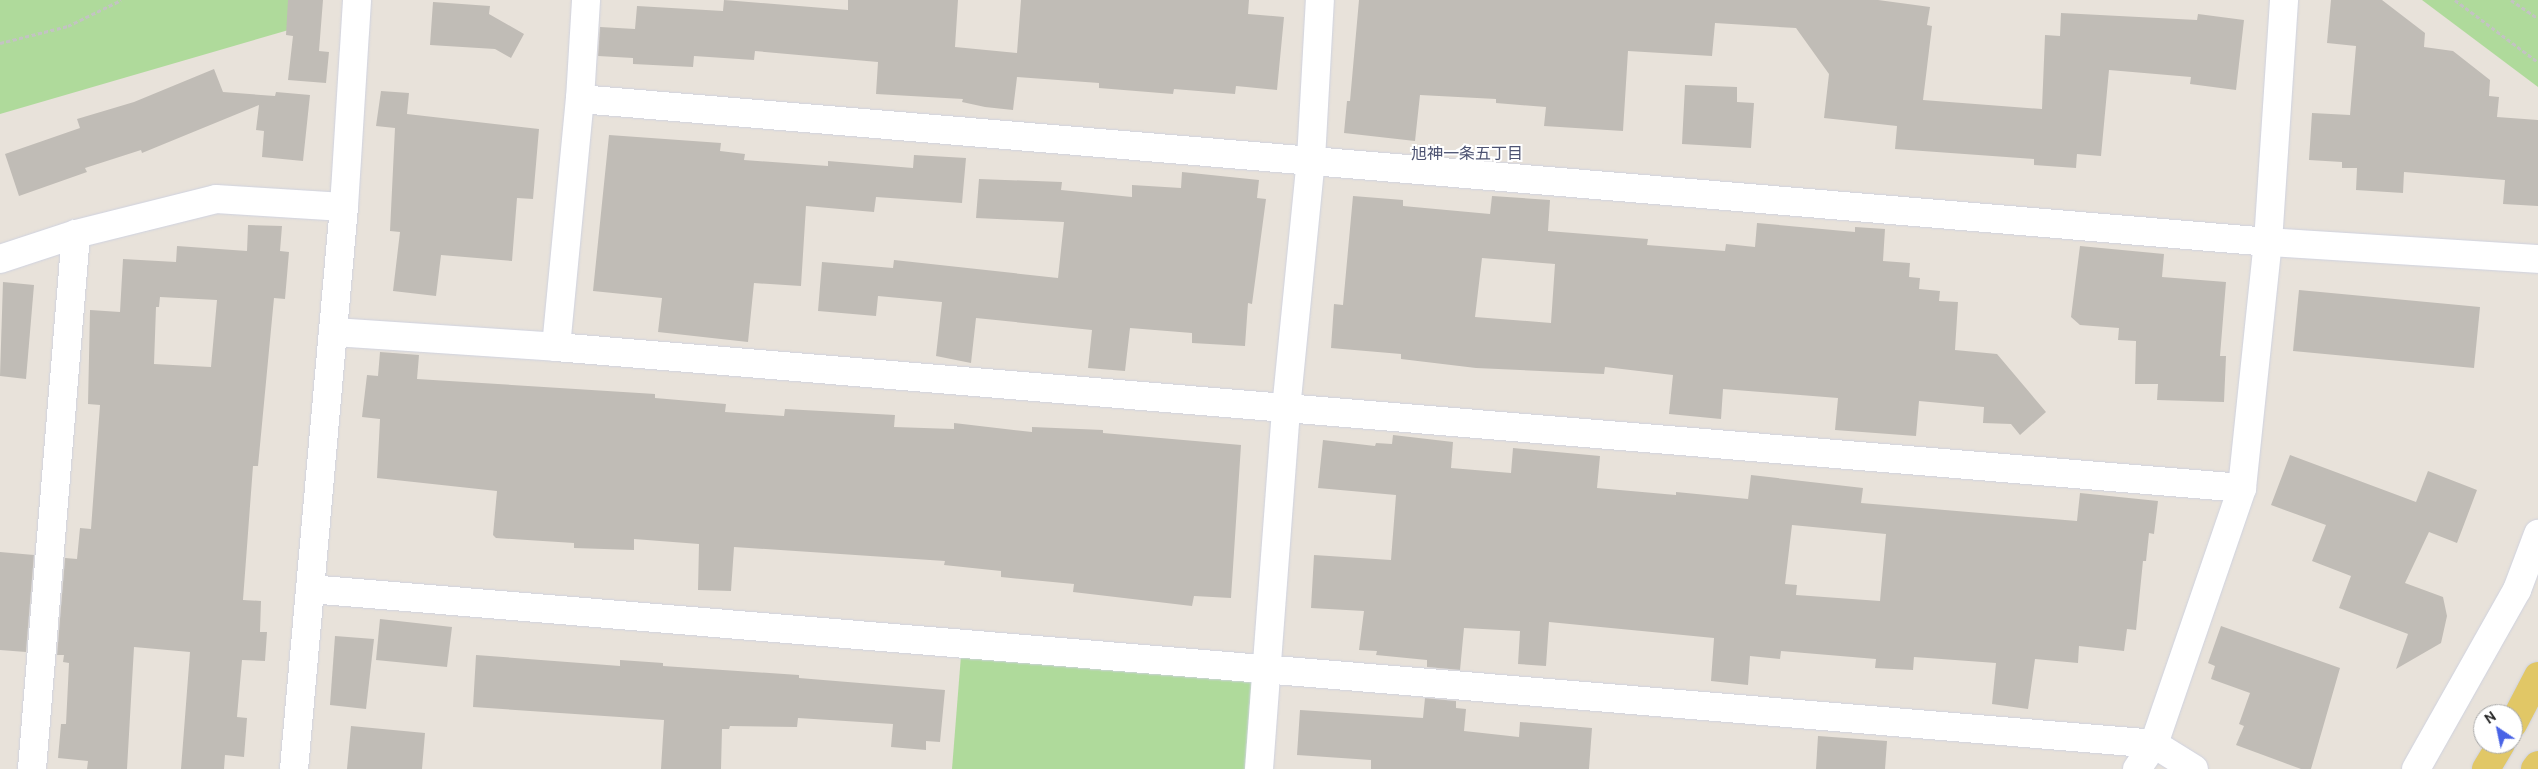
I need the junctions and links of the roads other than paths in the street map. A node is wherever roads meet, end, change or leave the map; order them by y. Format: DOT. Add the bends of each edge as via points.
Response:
graph roads {
  1 [pos="357,0"];
  2 [pos="586,0"];
  3 [pos="1320,0"];
  4 [pos="2284,0"];
  5 [pos="580,99"];
  6 [pos="1310,159"];
  7 [pos="344,207"];
  8 [pos="76,234"];
  9 [pos="2268,242"];
  10 [pos="0,259"];
  11 [pos="2538,259"];
  12 [pos="333,332"];
  13 [pos="556,347"];
  14 [pos="1286,409"];
  15 [pos="2242,488"];
  16 [pos="2538,534"];
  17 [pos="310,589"];
  18 [pos="1267,668"];
  19 [pos="2538,676"];
  20 [pos="2523,705"];
  21 [pos="2154,744"];
  22 [pos="2495,754"];
  23 [pos="2538,765"];
  24 [pos="32,769"];
  25 [pos="294,769"];
  26 [pos="1259,769"];
  27 [pos="2137,769"];
  28 [pos="2194,769"];
  29 [pos="2416,769"];
  30 [pos="2486,769"];
  31 [pos="2535,769"];
  1 -- 7 [label="street"];
  2 -- 5 [label="street"];
  3 -- 6 [label="street"];
  4 -- 9 [label="street"];
  5 -- 6 [label="street"];
  5 -- 13 [label="street"];
  6 -- 9 [label="street"];
  6 -- 14 [label="street"];
  7 -- 8 [label="street" via="216,199"];
  7 -- 12 [label="street"];
  8 -- 10 [label="street"];
  8 -- 24 [label="street"];
  9 -- 11 [label="street"];
  9 -- 15 [label="street"];
  12 -- 13 [label="street"];
  12 -- 17 [label="street"];
  13 -- 14 [label="street"];
  14 -- 15 [label="street"];
  14 -- 18 [label="street"];
  15 -- 21 [label="street"];
  16 -- 29 [label="street" via="2517,590"];
  17 -- 18 [label="street"];
  17 -- 25 [label="street"];
  18 -- 21 [label="street"];
  18 -- 26 [label="street"];
  19 -- 20 [label="main road"];
  21 -- 27 [label="street"];
  21 -- 28 [label="street"];
  22 -- 30 [label="main road"];
  23 -- 31 [label="main road"];
}
